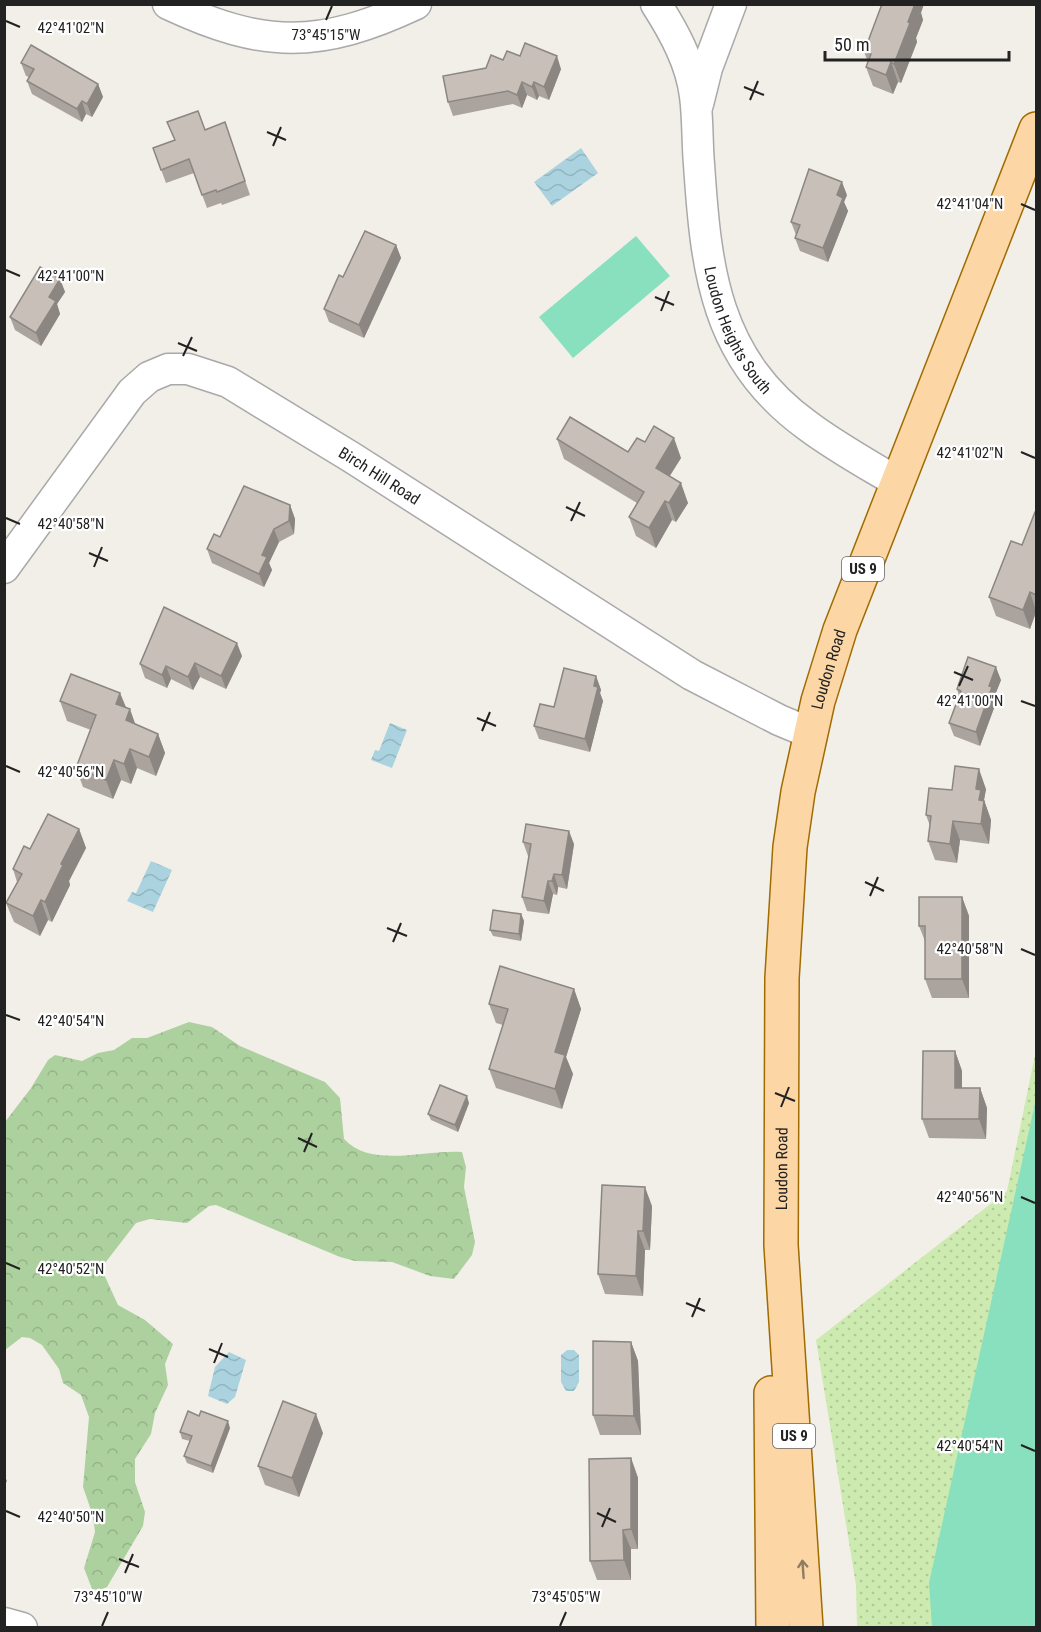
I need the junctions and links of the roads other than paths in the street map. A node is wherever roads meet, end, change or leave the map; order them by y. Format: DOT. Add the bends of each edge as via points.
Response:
graph roads {
  1 [pos="168,4"];
  2 [pos="416,4"];
  3 [pos="657,4"];
  4 [pos="731,4"];
  5 [pos="696,110"];
  6 [pos="1036,129"];
  7 [pos="897,482"];
  8 [pos="4,568"];
  9 [pos="810,733"];
  10 [pos="781,1245"];
  11 [pos="771,1482"];
  12 [pos="4,1623"];
  13 [pos="22,1628"];
  14 [pos="752,1628"];
  15 [pos="773,1628"];
  16 [pos="806,1628"];
  1 -- 2 [label="street" via="235,32 285,39 336,34"];
  3 -- 5 [label="street, Loudon Heights South" via="685,61"];
  4 -- 5 [label="street, Loudon Heights South"];
  5 -- 7 [label="street, Loudon Heights South" via="710,270 718,305 732,339 758,377 807,425"];
  6 -- 7 [label="main road, Loudon Road / US 9"];
  7 -- 9 [label="main road, Loudon Road / US 9" via="840,630"];
  8 -- 9 [label="street, Birch Hill Road" via="132,392 158,372 188,369 228,382 342,451 692,675"];
  9 -- 10 [label="main road, Loudon Road / US 9" via="796,803 786,893"];
  10 -- 11 [label="main road, US 9" via="772,1335"];
  16 -- 10 [label="main road, US 9, one-way"];
  11 -- 14 [label="main road"];
  11 -- 15 [label="main road, US 9"];
  12 -- 13 [label="street"];
}
